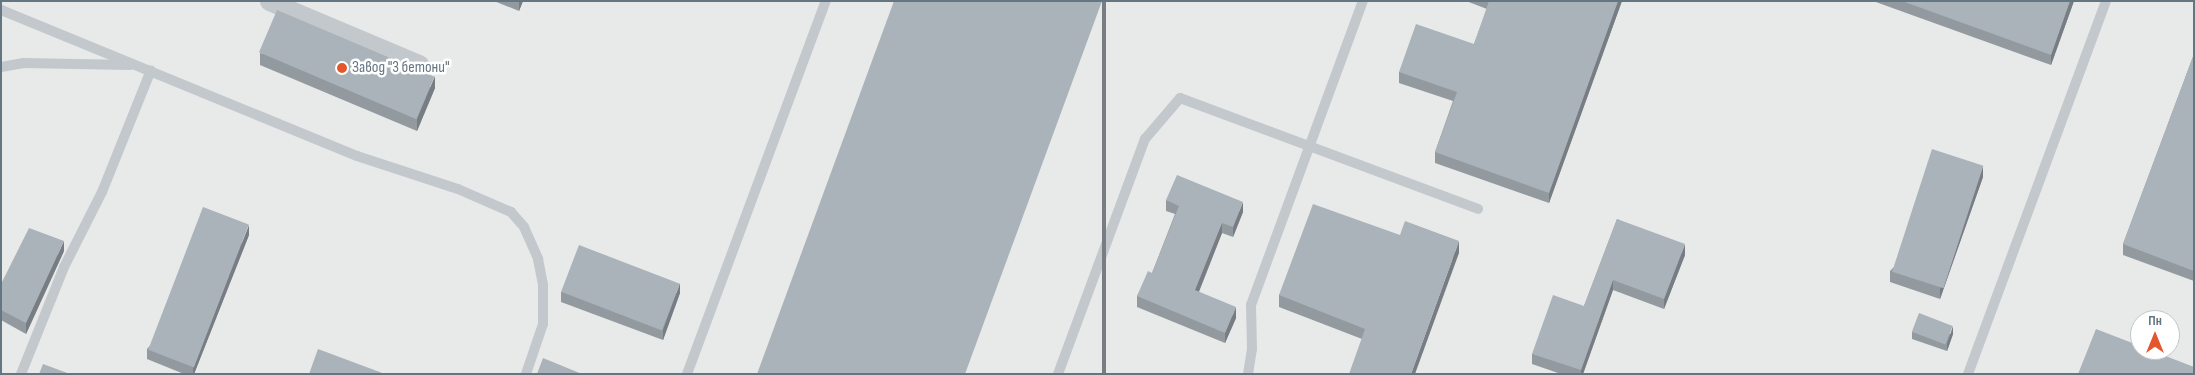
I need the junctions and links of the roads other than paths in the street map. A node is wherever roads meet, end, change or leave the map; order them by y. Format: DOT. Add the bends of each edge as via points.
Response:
graph roads {
  1 [pos="269,1"];
  2 [pos="826,1"];
  3 [pos="1363,1"];
  4 [pos="2106,1"];
  5 [pos="1,10"];
  6 [pos="419,64"];
  7 [pos="139,65"];
  8 [pos="1,67"];
  9 [pos="151,70"];
  10 [pos="1310,146"];
  11 [pos="1478,209"];
  12 [pos="21,374"];
  13 [pos="526,374"];
  14 [pos="687,374"];
  15 [pos="1058,374"];
  16 [pos="1248,374"];
  17 [pos="1968,374"];
  1 -- 6 [label="street"];
  2 -- 14 [label="lane"];
  3 -- 10 [label="lane"];
  4 -- 17 [label="lane"];
  5 -- 7 [label="lane"];
  7 -- 8 [label="lane" via="24,63"];
  7 -- 9 [label="lane"];
  9 -- 12 [label="lane" via="102,192 64,267"];
  9 -- 13 [label="lane" via="357,156 458,189 511,212 524,227 538,259 544,285 544,324"];
  10 -- 11 [label="lane"];
  10 -- 15 [label="lane" via="1180,98 1145,139"];
  10 -- 16 [label="lane" via="1251,305 1252,349"];
}
